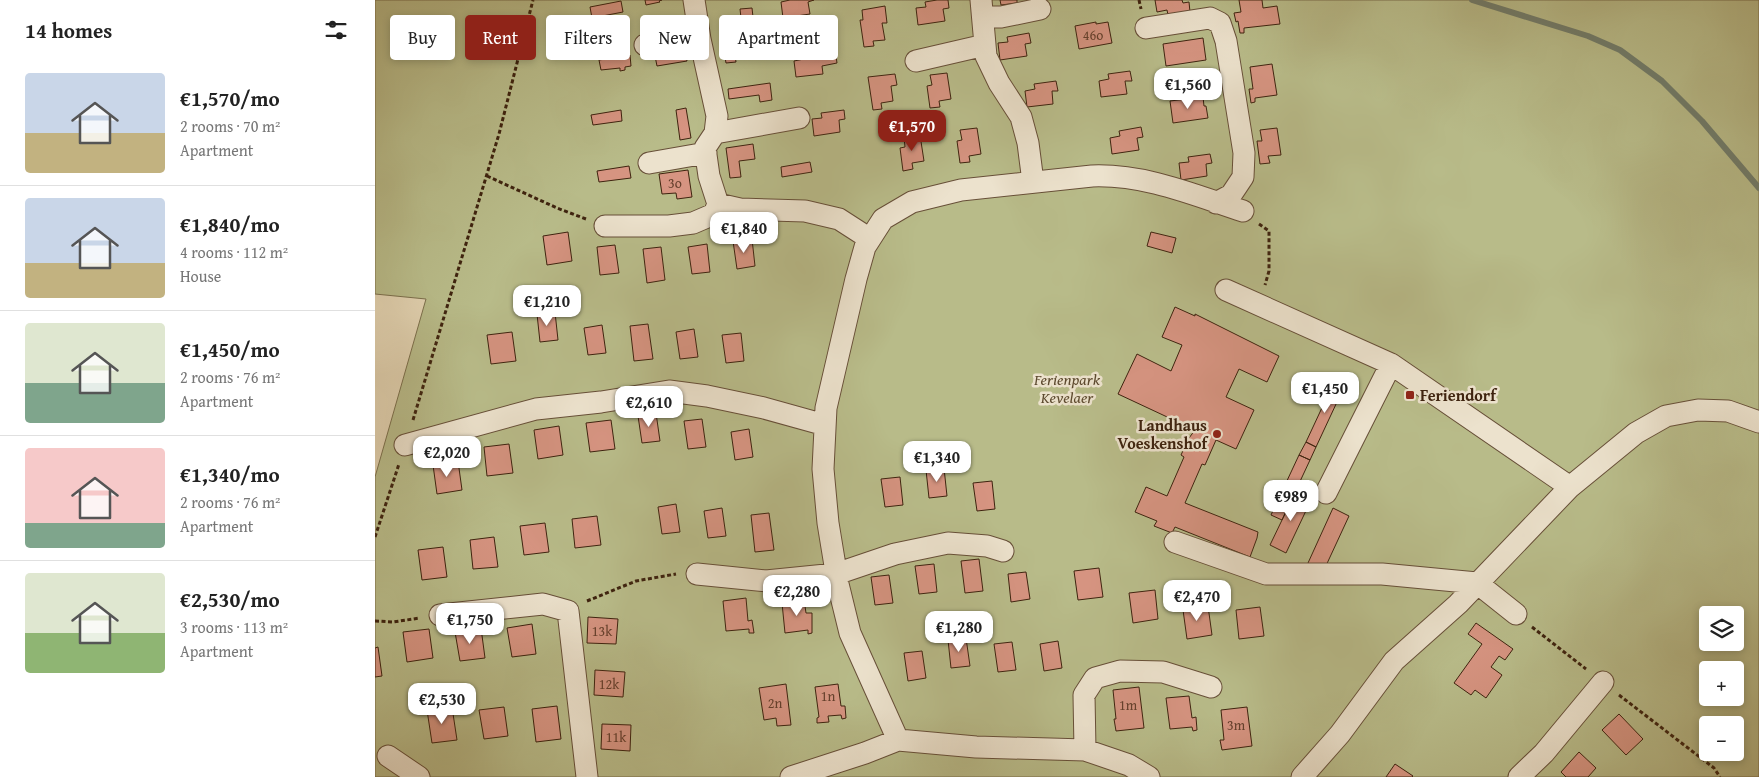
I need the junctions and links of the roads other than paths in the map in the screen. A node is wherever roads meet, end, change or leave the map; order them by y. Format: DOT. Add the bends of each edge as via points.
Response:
graph roads {
  1 [pos="694,0"];
  2 [pos="982,9"];
  3 [pos="1041,9"];
  4 [pos="696,15"];
  5 [pos="1146,28"];
  6 [pos="985,45"];
  7 [pos="705,60"];
  8 [pos="916,61"];
  9 [pos="799,118"];
  10 [pos="715,133"];
  11 [pos="706,153"];
  12 [pos="649,163"];
  13 [pos="1033,182"];
  14 [pos="1216,203"];
  15 [pos="718,204"];
  16 [pos="1243,211"];
  17 [pos="605,226"];
  18 [pos="870,239"];
  19 [pos="1226,290"];
  20 [pos="1391,364"];
  21 [pos="1759,422"];
  22 [pos="825,424"];
  23 [pos="405,445"];
  24 [pos="1570,487"];
  25 [pos="1327,492"];
  26 [pos="1175,542"];
  27 [pos="1003,551"];
  28 [pos="697,574"];
  29 [pos="837,574"];
  30 [pos="1477,583"];
  31 [pos="1516,614"];
  32 [pos="440,616"];
  33 [pos="1603,682"];
  34 [pos="1211,687"];
  35 [pos="898,740"];
  36 [pos="1085,750"];
  37 [pos="388,756"];
  38 [pos="1313,773"];
  39 [pos="419,777"];
  40 [pos="587,777"];
  41 [pos="791,777"];
  42 [pos="1149,777"];
  43 [pos="1519,777"];
  1 -- 4 [label="lane"];
  2 -- 3 [label="lane" via="1001,17"];
  2 -- 6 [label="lane"];
  5 -- 14 [label="lane" via="1209,18 1220,23 1226,41 1244,153 1243,177 1231,195"];
  6 -- 8 [label="lane"];
  6 -- 13 [label="lane" via="986,56 999,83 1021,117"];
  7 -- 10 [label="lane" via="717,116"];
  9 -- 10 [label="lane"];
  10 -- 11 [label="lane" via="705,148"];
  11 -- 12 [label="lane"];
  11 -- 15 [label="lane"];
  13 -- 14 [label="lane" via="1114,175 1150,182"];
  13 -- 18 [label="lane" via="961,190 912,202 883,219"];
  14 -- 16 [label="lane"];
  15 -- 17 [label="lane" via="714,214 693,223"];
  15 -- 18 [label="lane" via="740,209 805,211 839,219"];
  18 -- 22 [label="lane" via="856,279"];
  19 -- 20 [label="lane"];
  20 -- 24 [label="lane"];
  20 -- 25 [label="lane"];
  21 -- 24 [label="lane" via="1728,411 1698,410 1665,416 1636,432"];
  22 -- 23 [label="lane" via="764,408 669,391 536,409"];
  22 -- 29 [label="lane" via="823,469"];
  24 -- 30 [label="lane"];
  26 -- 30 [label="lane" via="1266,574 1382,574"];
  27 -- 29 [label="lane" via="987,546 948,543 895,554"];
  28 -- 29 [label="lane" via="766,581"];
  29 -- 35 [label="lane" via="849,633"];
  30 -- 31 [label="lane"];
  30 -- 38 [label="lane" via="1394,661"];
  32 -- 40 [label="lane" via="543,604 568,611"];
  33 -- 43 [label="lane"];
  34 -- 36 [label="lane" via="1163,672 1120,670 1095,678 1084,695"];
  35 -- 36 [label="lane" via="976,747"];
  35 -- 41 [label="lane"];
  36 -- 42 [label="lane" via="1129,765"];
  37 -- 39 [label="lane"];
}
